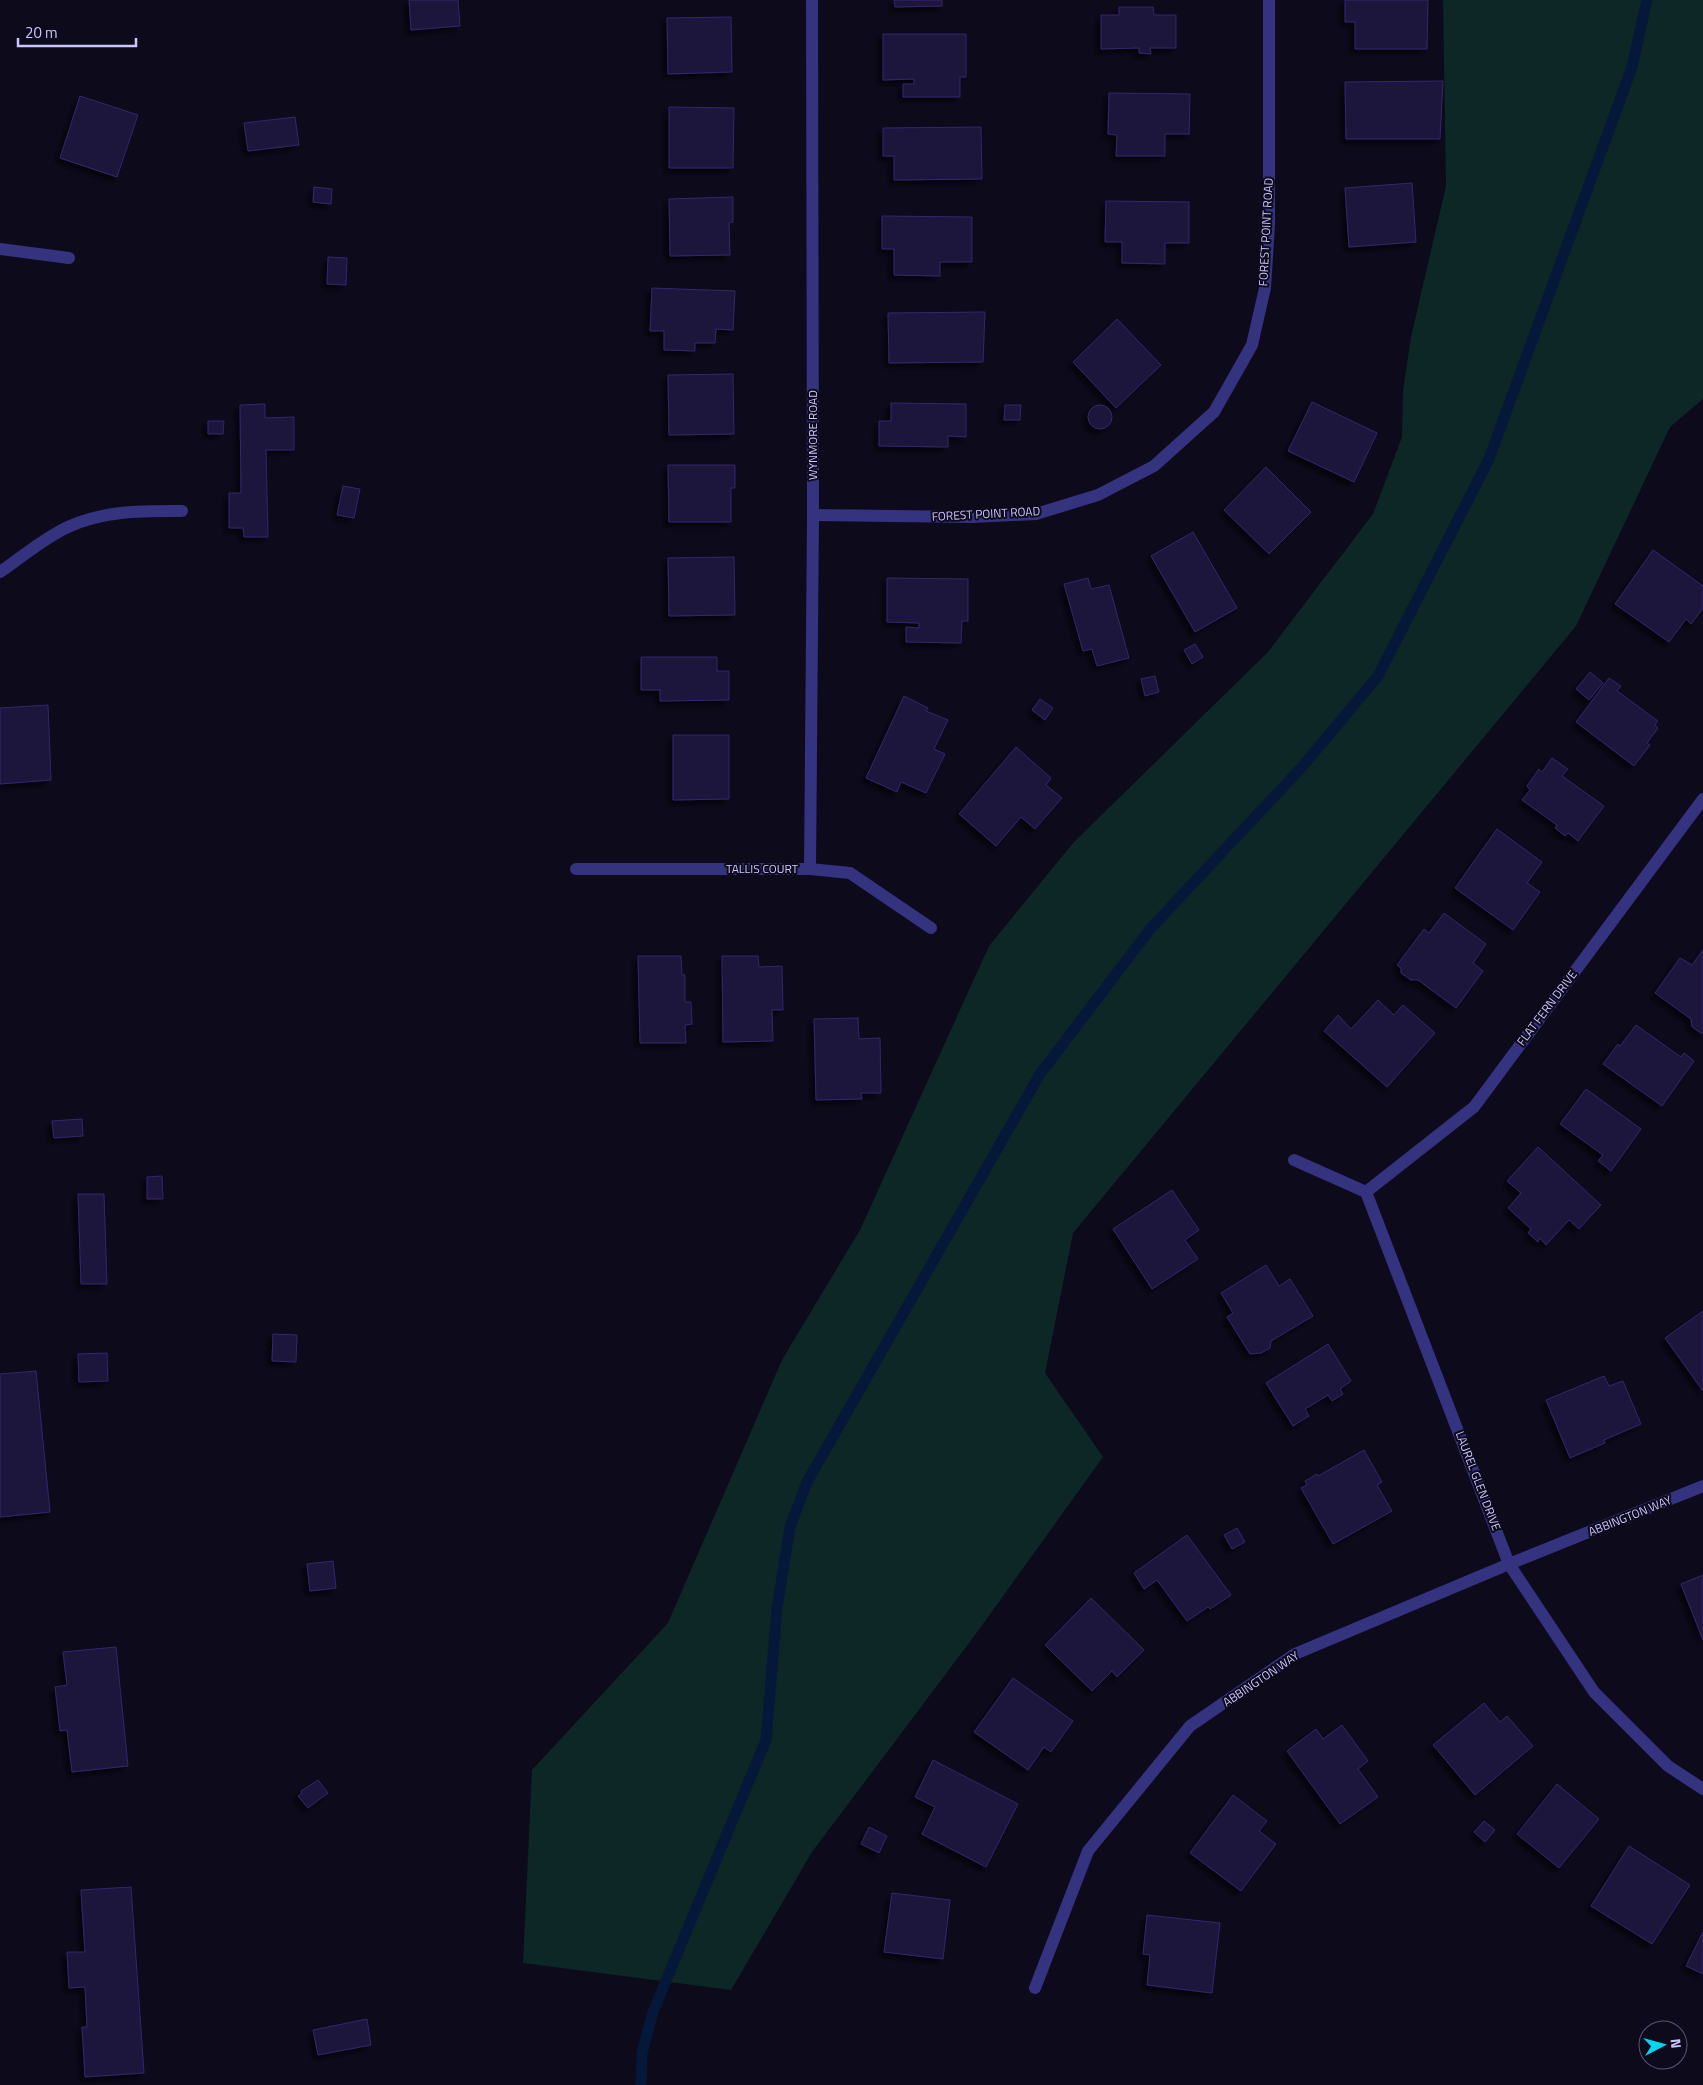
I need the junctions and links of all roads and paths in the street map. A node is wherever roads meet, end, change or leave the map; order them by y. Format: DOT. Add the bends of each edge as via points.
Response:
graph roads {
  1 [pos="812,0"];
  2 [pos="1269,0"];
  3 [pos="0,249"];
  4 [pos="69,258"];
  5 [pos="182,510"];
  6 [pos="814,515"];
  7 [pos="0,572"];
  8 [pos="1703,799"];
  9 [pos="810,869"];
  10 [pos="576,870"];
  11 [pos="931,928"];
  12 [pos="1294,1160"];
  13 [pos="1366,1192"];
  14 [pos="1703,1486"];
  15 [pos="1510,1564"];
  16 [pos="1703,1790"];
  17 [pos="1035,1988"];
  1 -- 6 [label="street, WYNMORE ROAD"];
  2 -- 6 [label="street, FOREST POINT ROAD" via="1269,224 1265,288 1252,345 1214,412 1154,466 1098,495 1036,514 972,517"];
  3 -- 4 [label="street"];
  5 -- 7 [label="street" via="128,511 91,518 67,528"];
  6 -- 9 [label="street, WYNMORE ROAD"];
  8 -- 13 [label="street, FLAT FERN DRIVE" via="1474,1107"];
  9 -- 10 [label="street, TALLIS COURT"];
  9 -- 11 [label="street, TALLIS COURT" via="850,873"];
  12 -- 13 [label="street"];
  13 -- 15 [label="street, LAUREL GLEN DRIVE"];
  14 -- 15 [label="street, ABBINGTON WAY"];
  15 -- 16 [label="street, LAUREL GLEN DRIVE" via="1594,1692 1668,1766"];
  15 -- 17 [label="street, ABBINGTON WAY" via="1295,1654 1190,1726 1088,1850"];
}
